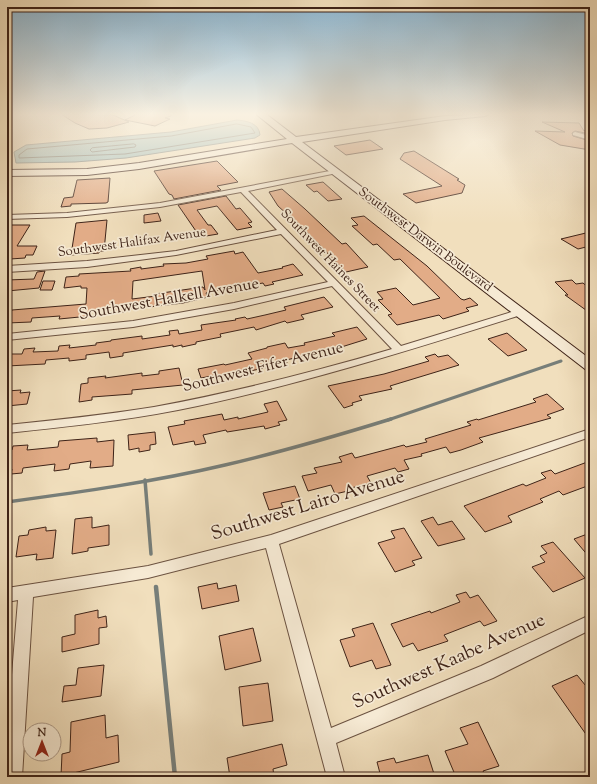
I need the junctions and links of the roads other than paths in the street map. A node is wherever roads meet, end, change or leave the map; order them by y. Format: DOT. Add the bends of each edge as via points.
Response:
graph roads {
  1 [pos="231,151"];
  2 [pos="308,151"];
  3 [pos="335,172"];
  4 [pos="7,173"];
  5 [pos="243,190"];
  6 [pos="7,216"];
  7 [pos="282,231"];
  8 [pos="7,269"];
  9 [pos="334,283"];
  10 [pos="521,312"];
  11 [pos="7,337"];
  12 [pos="399,350"];
  13 [pos="590,366"];
  14 [pos="7,428"];
  15 [pos="590,433"];
  16 [pos="271,541"];
  17 [pos="26,593"];
  18 [pos="7,595"];
  19 [pos="590,622"];
  20 [pos="325,739"];
  21 [pos="13,777"];
  22 [pos="336,777"];
  1 -- 4 [label="street" via="87,172"];
  2 -- 3 [label="street, Southwest Darwin Boulevard"];
  3 -- 5 [label="street"];
  3 -- 10 [label="street, Southwest Darwin Boulevard"];
  5 -- 6 [label="street" via="160,205 106,211 67,215"];
  5 -- 7 [label="street, Southwest Haines Street"];
  7 -- 8 [label="street, Southwest Halifax Avenue" via="176,253 87,264"];
  7 -- 9 [label="street, Southwest Haines Street"];
  9 -- 11 [label="street, Southwest Halkell Avenue" via="234,306 133,324"];
  9 -- 12 [label="street, Southwest Haines Street"];
  10 -- 12 [label="street, Southwest Fifer Avenue"];
  10 -- 13 [label="street, Southwest Darwin Boulevard"];
  12 -- 14 [label="street, Southwest Fifer Avenue" via="318,373 201,401 102,418"];
  15 -- 16 [label="street, Southwest Lairo Avenue"];
  16 -- 17 [label="street, Southwest Lairo Avenue" via="148,572"];
  16 -- 20 [label="street"];
  17 -- 18 [label="street, Southwest Lairo Avenue"];
  17 -- 21 [label="street"];
  19 -- 20 [label="street, Southwest Kaabe Avenue" via="487,672"];
  20 -- 22 [label="street"];
}
